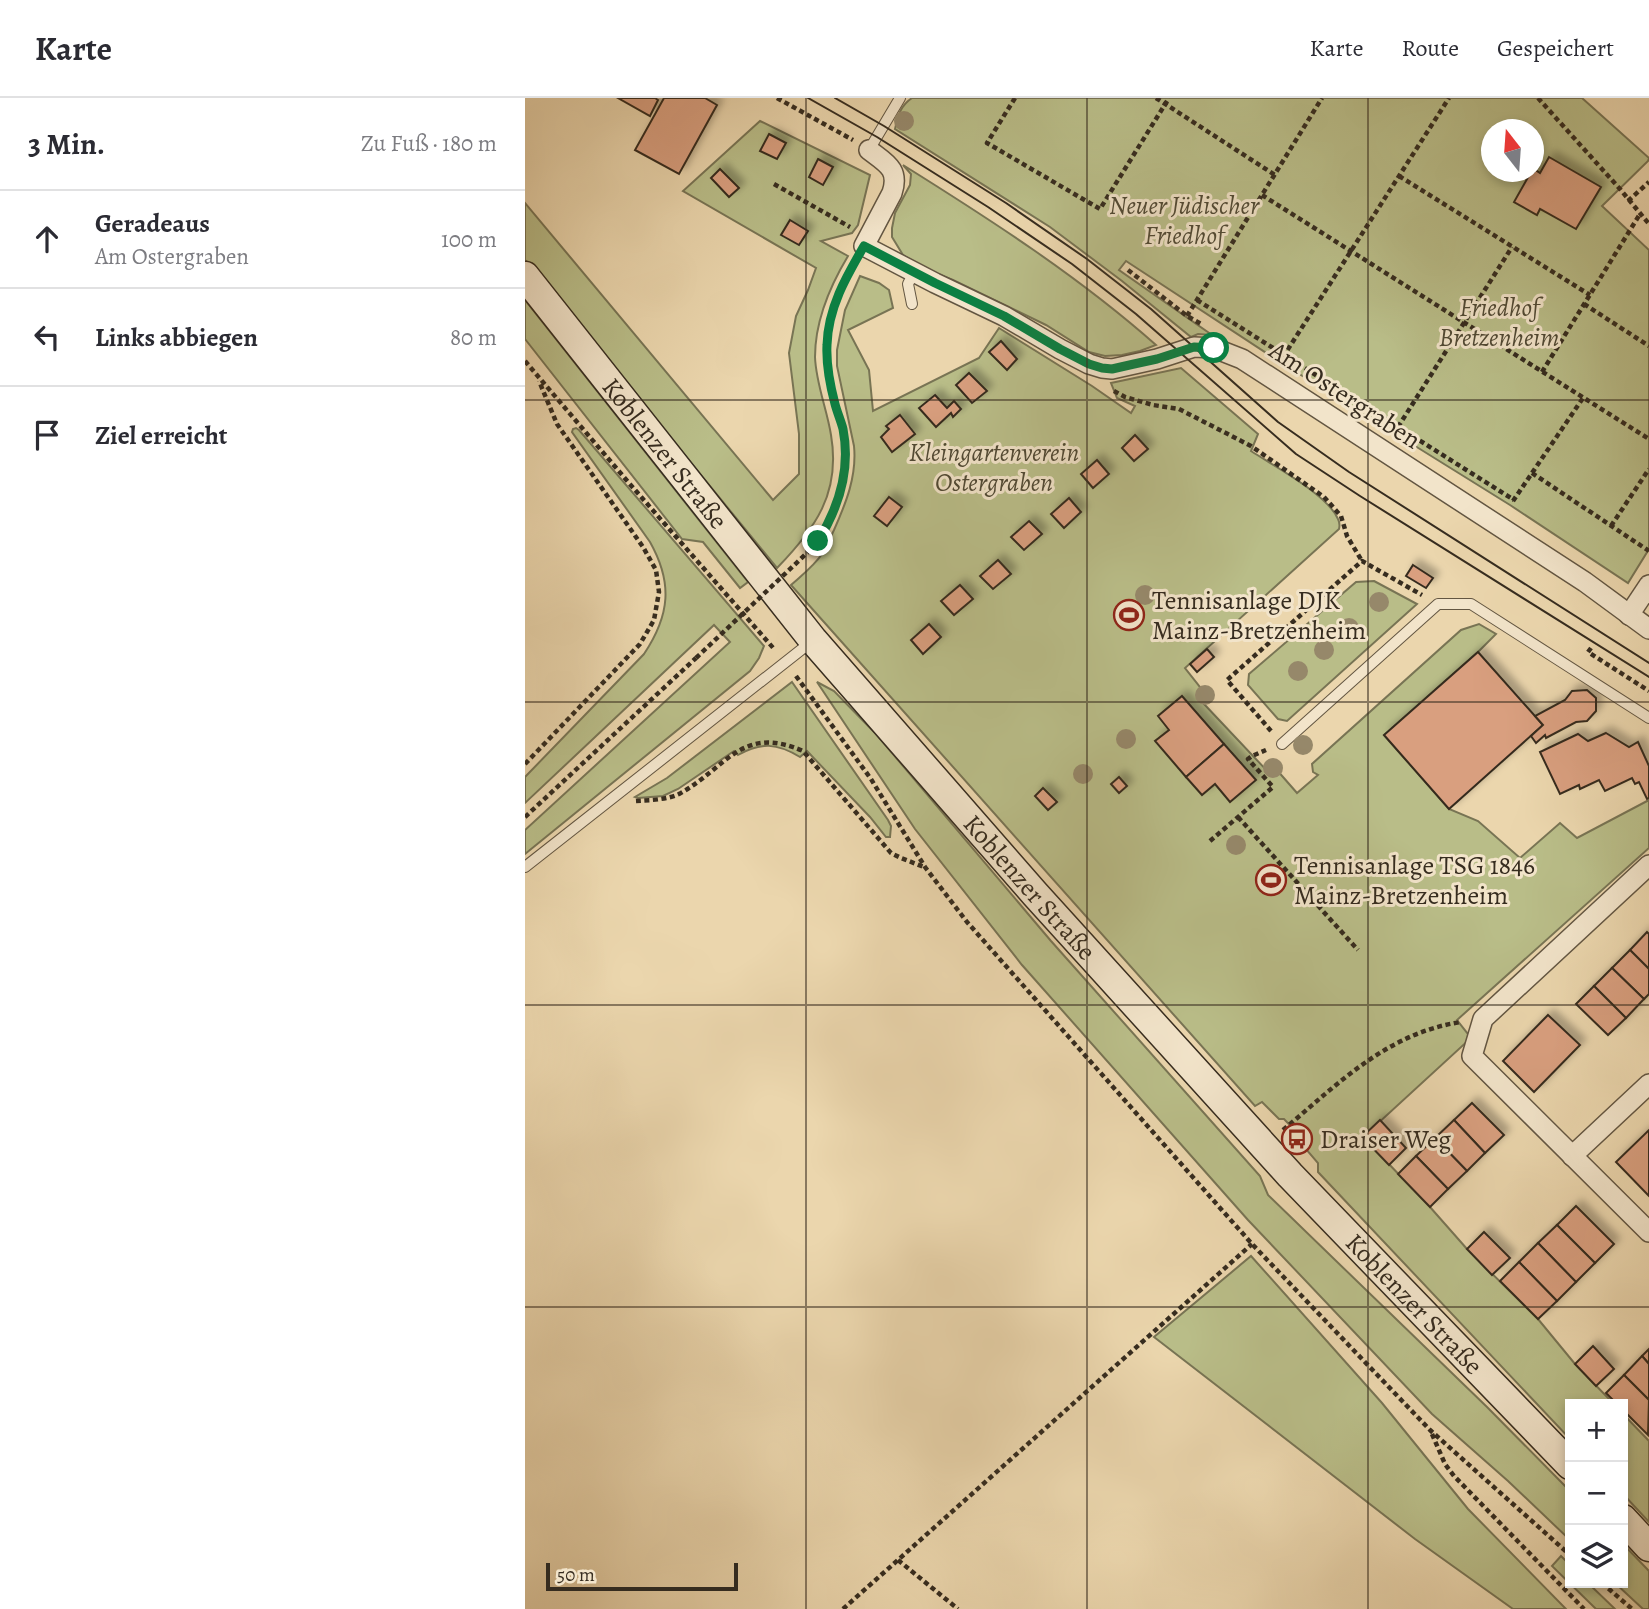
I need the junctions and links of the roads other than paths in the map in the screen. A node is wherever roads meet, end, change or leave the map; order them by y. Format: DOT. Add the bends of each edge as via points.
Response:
graph roads {
  1 [pos="900,98"];
  2 [pos="869,150"];
  3 [pos="914,272"];
  4 [pos="525,276"];
  5 [pos="912,304"];
  6 [pos="1649,585"];
  7 [pos="1629,615"];
  8 [pos="1649,629"];
  9 [pos="813,640"];
  10 [pos="1649,718"];
  11 [pos="1282,744"];
  12 [pos="1649,865"];
  13 [pos="525,866"];
  14 [pos="1649,1084"];
  15 [pos="1573,1156"];
  16 [pos="1649,1232"];
  17 [pos="1567,1462"];
  18 [pos="1628,1524"];
  19 [pos="1649,1546"];
  1 -- 2 [label="lane"];
  2 -- 3 [label="street, Am Ostergraben" via="888,164 895,177 892,193 866,242"];
  3 -- 5 [label="lane" via="908,284"];
  3 -- 7 [label="street, Am Ostergraben" via="1102,368 1194,347 1214,348 1242,359"];
  4 -- 9 [label="main road, Koblenzer Straße"];
  6 -- 7 [label="street"];
  7 -- 8 [label="street, Am Ostergraben"];
  9 -- 13 [label="lane"];
  9 -- 17 [label="main road, Koblenzer Straße" via="1272,1155"];
  10 -- 11 [label="lane" via="1471,604 1438,604"];
  12 -- 15 [label="street" via="1483,1019 1472,1056"];
  14 -- 15 [label="street"];
  15 -- 16 [label="street"];
  18 -- 19 [label="main road"];
}
